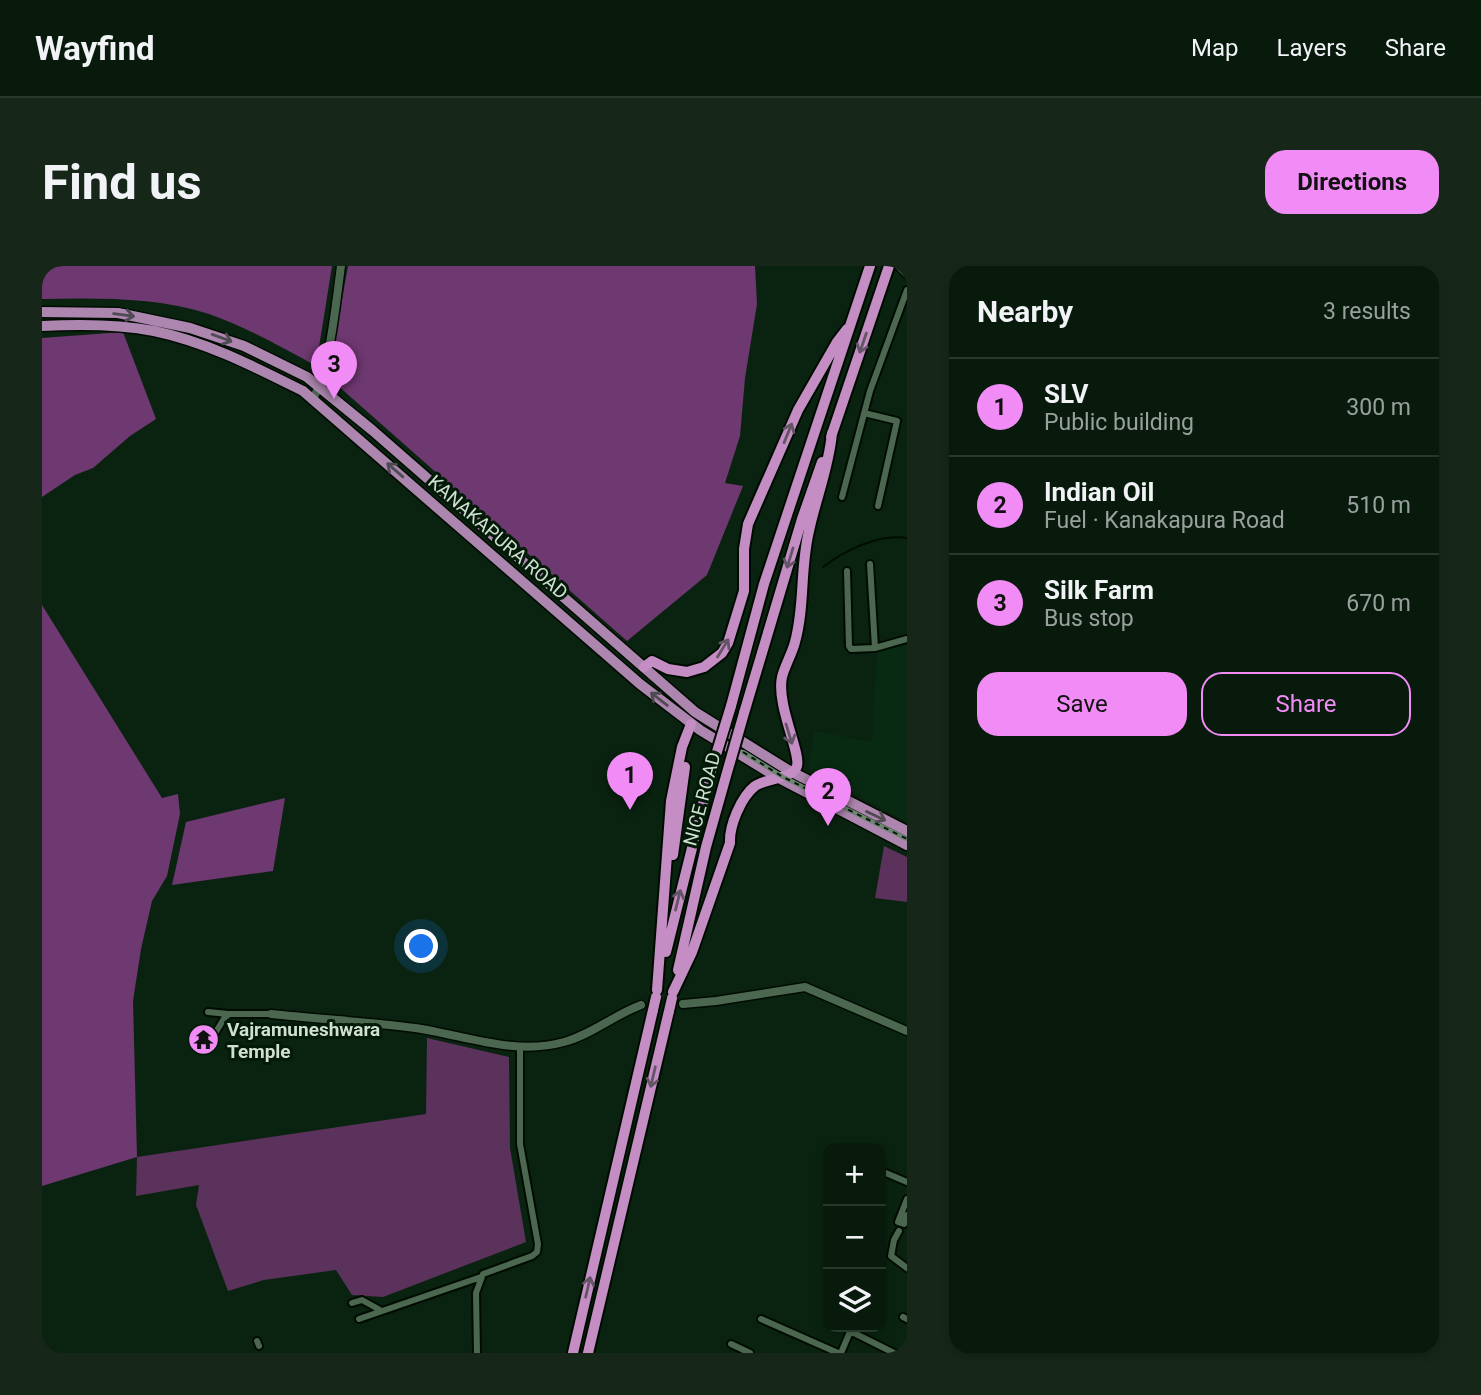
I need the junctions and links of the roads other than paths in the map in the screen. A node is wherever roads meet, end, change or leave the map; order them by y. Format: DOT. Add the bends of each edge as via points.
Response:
graph roads {
  1 [pos="341,266"];
  2 [pos="870,266"];
  3 [pos="889,266"];
  4 [pos="899,266"];
  5 [pos="907,274"];
  6 [pos="907,290"];
  7 [pos="42,310"];
  8 [pos="852,321"];
  9 [pos="42,326"];
  10 [pos="319,387"];
  11 [pos="313,399"];
  12 [pos="864,413"];
  13 [pos="832,433"];
  14 [pos="842,497"];
  15 [pos="878,506"];
  16 [pos="870,564"];
  17 [pos="847,572"];
  18 [pos="592,622"];
  19 [pos="583,633"];
  20 [pos="907,639"];
  21 [pos="875,648"];
  22 [pos="644,667"];
  23 [pos="691,724"];
  24 [pos="797,775"];
  25 [pos="777,777"];
  26 [pos="907,831"];
  27 [pos="907,845"];
  28 [pos="656,993"];
  29 [pos="673,995"];
  30 [pos="683,1004"];
  31 [pos="640,1005"];
  32 [pos="208,1012"];
  33 [pos="230,1014"];
  34 [pos="271,1014"];
  35 [pos="907,1031"];
  36 [pos="214,1035"];
  37 [pos="520,1046"];
  38 [pos="886,1173"];
  39 [pos="907,1182"];
  40 [pos="907,1199"];
  41 [pos="907,1215"];
  42 [pos="899,1231"];
  43 [pos="907,1268"];
  44 [pos="481,1277"];
  45 [pos="352,1303"];
  46 [pos="380,1310"];
  47 [pos="359,1319"];
  48 [pos="761,1319"];
  49 [pos="850,1332"];
  50 [pos="856,1332"];
  51 [pos="731,1344"];
  52 [pos="477,1353"];
  53 [pos="573,1353"];
  54 [pos="588,1353"];
  55 [pos="750,1353"];
  56 [pos="840,1353"];
  57 [pos="894,1353"];
  1 -- 10 [label="street"];
  2 -- 8 [label="highway, NICE ROAD"];
  3 -- 13 [label="highway, NICE ROAD, one-way"];
  4 -- 5 [label="street"];
  6 -- 12 [label="street"];
  7 -- 10 [label="highway, KANAKAPURA ROAD, one-way" via="141,317 212,335 244,346"];
  22 -- 8 [label="highway, one-way" via="652,661 668,669 696,670 722,653 744,591 748,524 799,410"];
  28 -- 8 [label="highway, NICE ROAD, one-way, bridge" via="764,584"];
  9 -- 11 [label="highway, KANAKAPURA ROAD" via="154,331 240,359"];
  10 -- 11 [label="street"];
  10 -- 18 [label="highway, KANAKAPURA ROAD"];
  19 -- 11 [label="highway, KANAKAPURA ROAD, one-way"];
  12 -- 14 [label="street"];
  12 -- 15 [label="street" via="897,421"];
  13 -- 24 [label="highway, one-way" via="803,558 795,643 782,677"];
  13 -- 29 [label="highway, NICE ROAD, one-way, bridge" via="802,519 706,846"];
  16 -- 21 [label="street"];
  17 -- 21 [label="street" via="849,646"];
  18 -- 19 [label="highway"];
  18 -- 22 [label="highway, KANAKAPURA ROAD"];
  23 -- 19 [label="highway, KANAKAPURA ROAD, one-way"];
  20 -- 21 [label="street"];
  22 -- 24 [label="highway, KANAKAPURA ROAD" via="695,712"];
  23 -- 25 [label="highway, KANAKAPURA ROAD"];
  23 -- 28 [label="highway" via="671,801"];
  24 -- 25 [label="highway"];
  24 -- 26 [label="highway, KANAKAPURA ROAD, one-way"];
  25 -- 27 [label="highway, KANAKAPURA ROAD"];
  25 -- 29 [label="highway" via="746,797"];
  53 -- 28 [label="highway, NICE ROAD, one-way, bridge"];
  29 -- 54 [label="highway, NICE ROAD, one-way, bridge"];
  30 -- 35 [label="street" via="805,987"];
  31 -- 37 [label="street" via="579,1037"];
  32 -- 33 [label="street"];
  33 -- 34 [label="street"];
  33 -- 36 [label="street"];
  34 -- 37 [label="street" via="414,1028"];
  37 -- 44 [label="street" via="520,1144 537,1252"];
  38 -- 39 [label="street"];
  40 -- 41 [label="street" via="898,1222 904,1224"];
  42 -- 43 [label="street" via="891,1256"];
  44 -- 46 [label="street"];
  44 -- 52 [label="street" via="476,1293"];
  45 -- 46 [label="street" via="362,1300"];
  46 -- 47 [label="street"];
  48 -- 56 [label="street"];
  49 -- 56 [label="street"];
  50 -- 57 [label="street"];
  51 -- 55 [label="street"];
}
